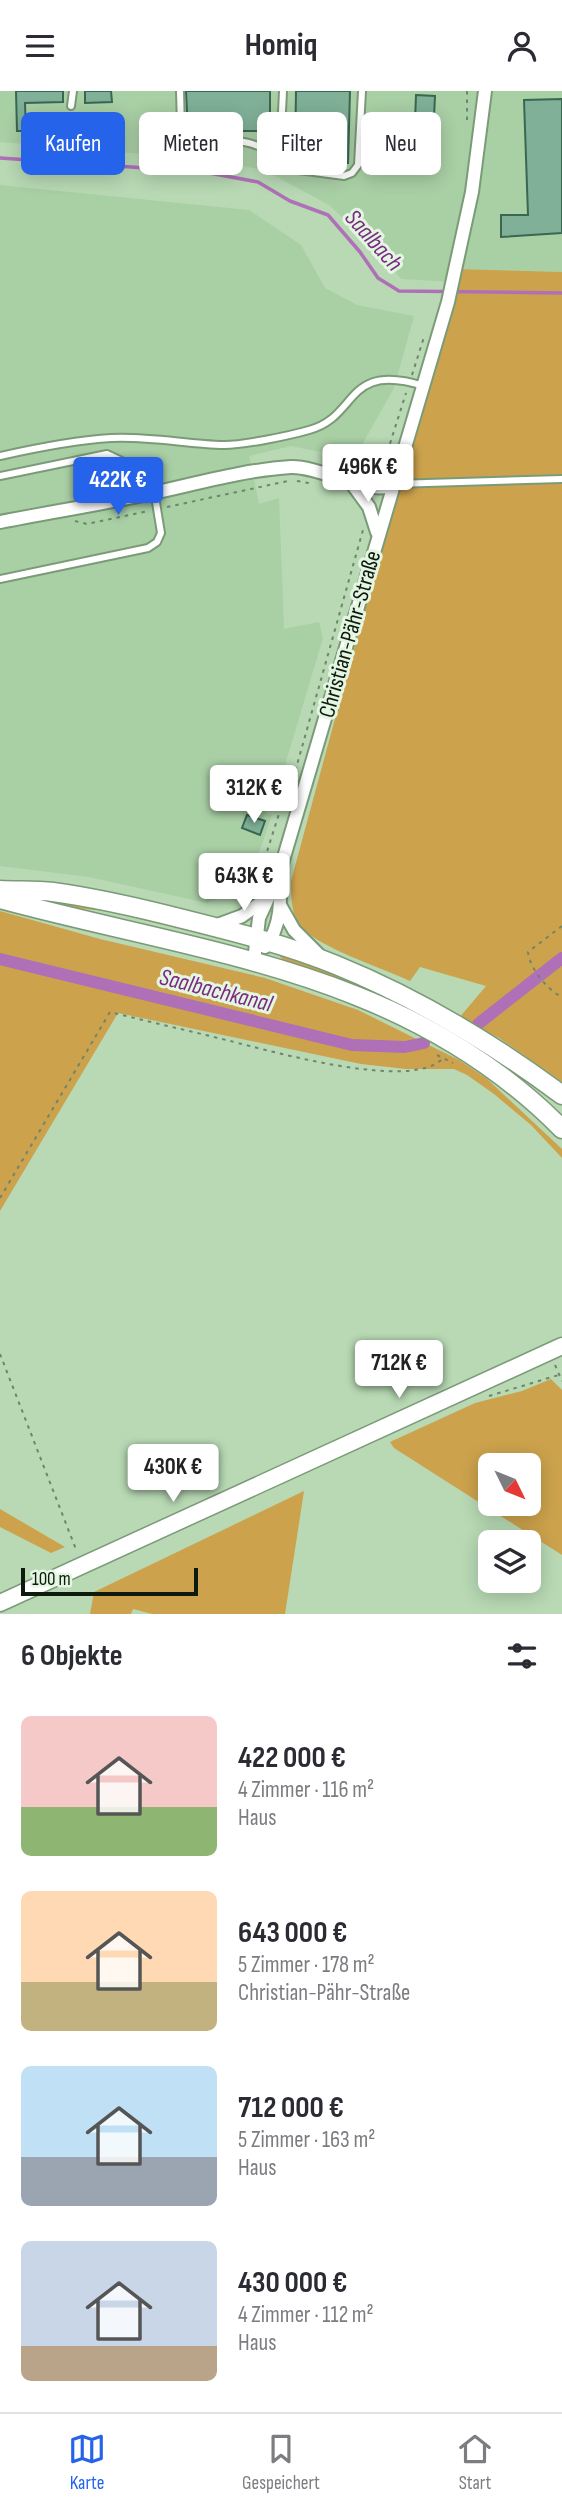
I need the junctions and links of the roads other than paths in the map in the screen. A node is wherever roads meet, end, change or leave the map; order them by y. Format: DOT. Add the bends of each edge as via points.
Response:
graph roads {
  1 [pos="73,91"];
  2 [pos="180,91"];
  3 [pos="283,91"];
  4 [pos="362,91"];
  5 [pos="477,91"];
  6 [pos="485,91"];
  7 [pos="71,106"];
  8 [pos="482,108"];
  9 [pos="282,112"];
  10 [pos="257,146"];
  11 [pos="347,175"];
  12 [pos="424,386"];
  13 [pos="0,456"];
  14 [pos="124,462"];
  15 [pos="0,476"];
  16 [pos="345,479"];
  17 [pos="562,479"];
  18 [pos="394,484"];
  19 [pos="155,493"];
  20 [pos="126,499"];
  21 [pos="0,522"];
  22 [pos="377,535"];
  23 [pos="0,579"];
  24 [pos="279,874"];
  25 [pos="0,890"];
  26 [pos="267,898"];
  27 [pos="0,899"];
  28 [pos="281,907"];
  29 [pos="213,926"];
  30 [pos="262,940"];
  31 [pos="254,961"];
  32 [pos="327,961"];
  33 [pos="562,1095"];
  34 [pos="562,1129"];
  35 [pos="562,1346"];
  36 [pos="0,1603"];
  1 -- 7 [label="lane"];
  2 -- 10 [label="lane" via="184,135"];
  3 -- 9 [label="lane"];
  4 -- 11 [label="lane" via="358,165"];
  5 -- 8 [label="street, Christian-Pähr-Straße"];
  6 -- 8 [label="street, Christian-Pähr-Straße"];
  8 -- 12 [label="street, Christian-Pähr-Straße" via="472,192"];
  12 -- 13 [label="lane" via="409,381 371,382 355,392 326,424 227,445 113,438"];
  12 -- 18 [label="street, Christian-Pähr-Straße"];
  14 -- 15 [label="lane" via="107,454"];
  14 -- 19 [label="lane" via="153,484"];
  14 -- 20 [label="lane" via="129,475"];
  16 -- 18 [label="street" via="380,489"];
  16 -- 18 [label="street" via="362,474"];
  16 -- 19 [label="street" via="294,467"];
  16 -- 22 [label="street" via="369,507"];
  17 -- 18 [label="lane"];
  18 -- 22 [label="street, Christian-Pähr-Straße"];
  19 -- 20 [label="street"];
  19 -- 23 [label="lane" via="161,533 148,548"];
  20 -- 21 [label="street"];
  22 -- 24 [label="street, Christian-Pähr-Straße"];
  24 -- 26 [label="street, Christian-Pähr-Straße"];
  24 -- 28 [label="street, Christian-Pähr-Straße"];
  25 -- 29 [label="main road" via="94,898"];
  26 -- 29 [label="street" via="242,916"];
  26 -- 30 [label="street, Christian-Pähr-Straße"];
  27 -- 31 [label="main road"];
  28 -- 30 [label="street, Christian-Pähr-Straße"];
  28 -- 32 [label="street" via="306,945"];
  29 -- 30 [label="main road"];
  30 -- 31 [label="street, Christian-Pähr-Straße"];
  30 -- 32 [label="main road"];
  31 -- 34 [label="main road" via="327,983 419,1023 484,1061"];
  32 -- 33 [label="main road" via="460,1026"];
  35 -- 36 [label="main road"];
}
